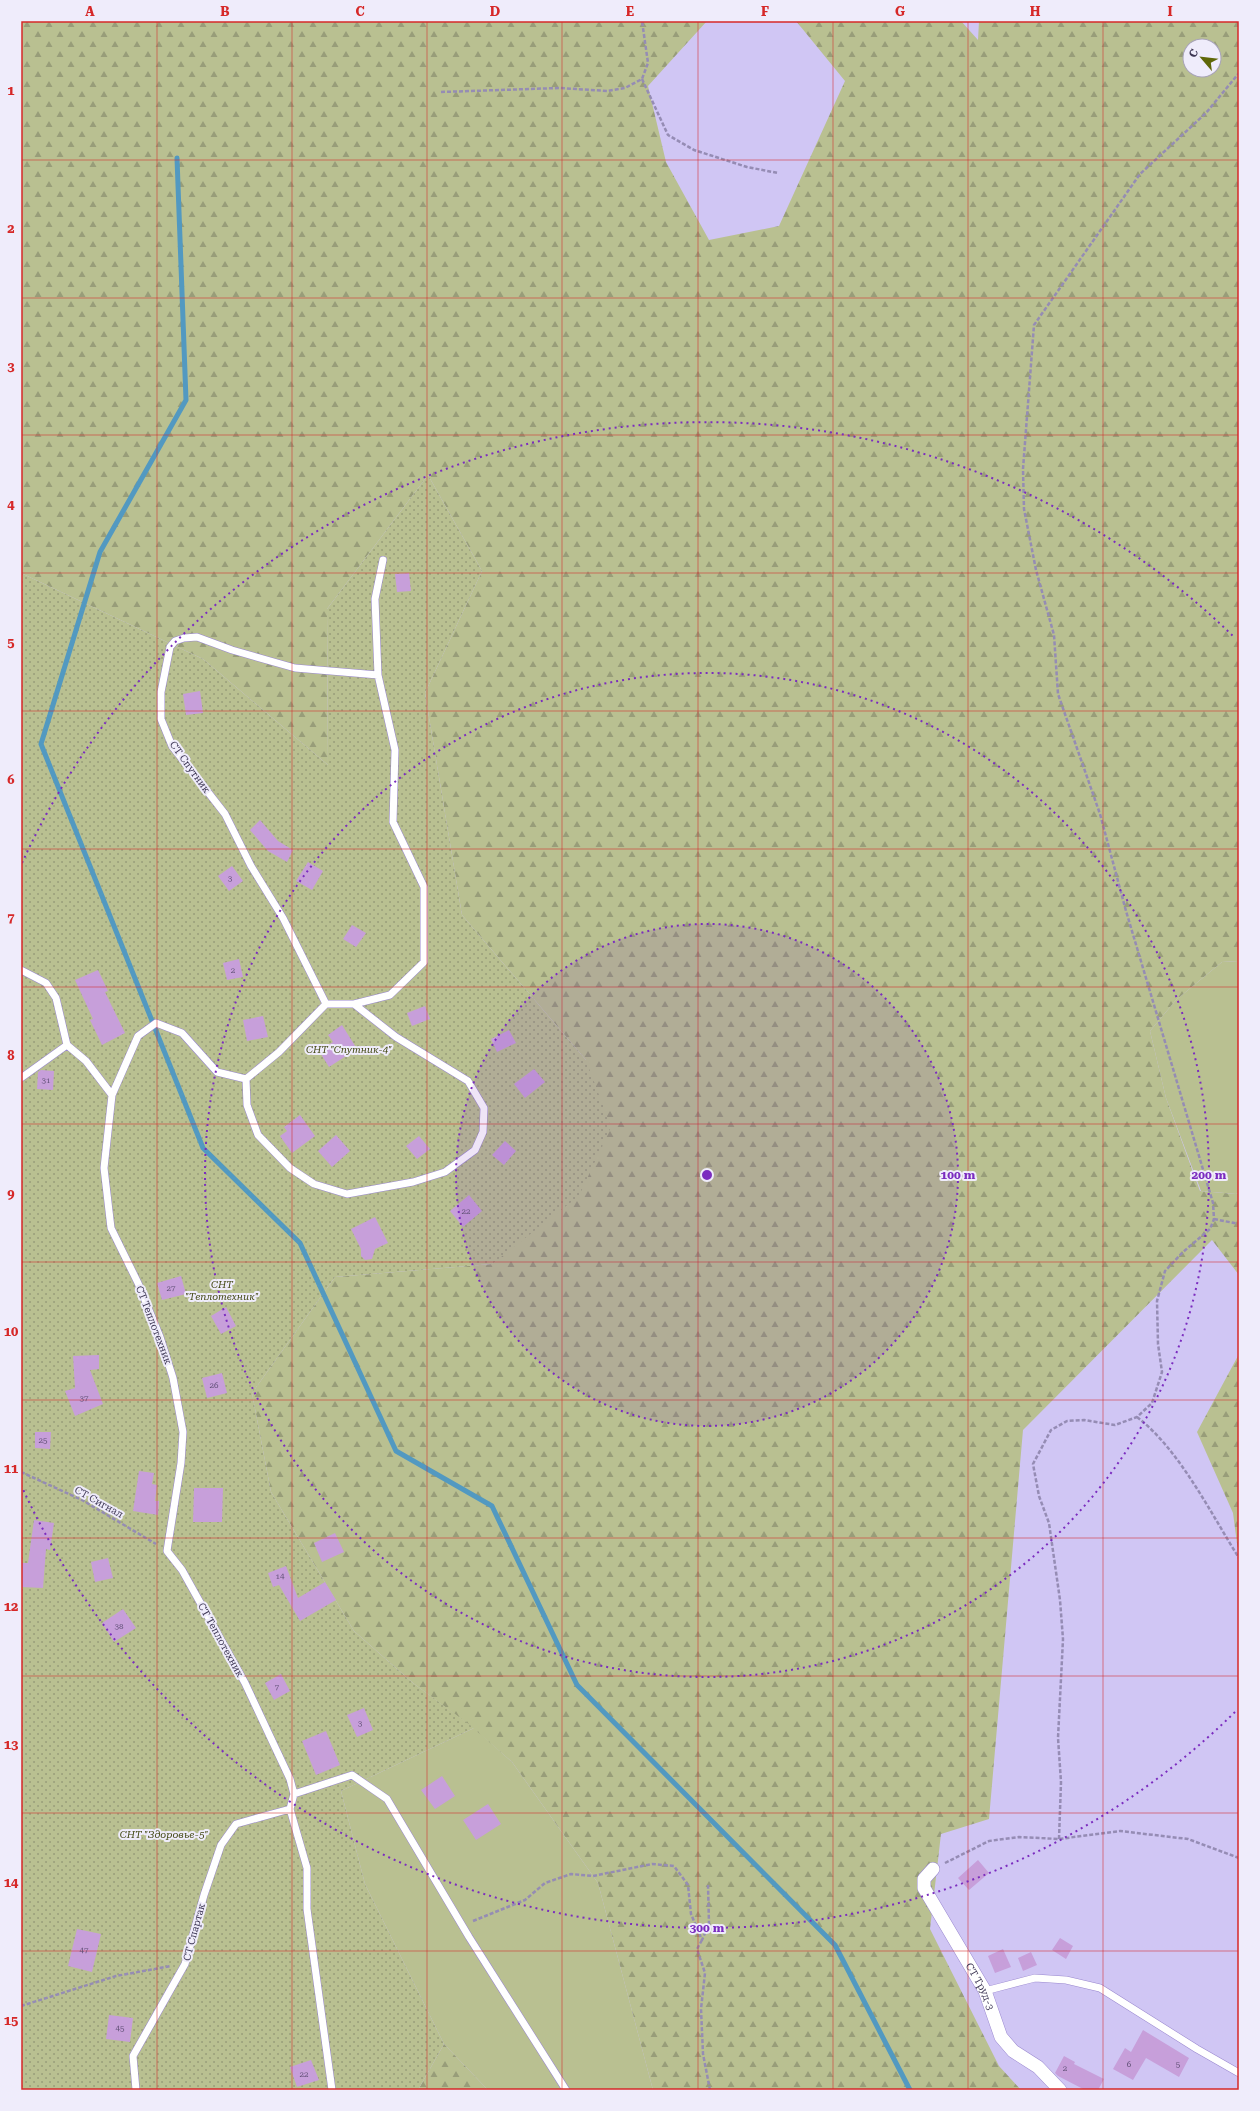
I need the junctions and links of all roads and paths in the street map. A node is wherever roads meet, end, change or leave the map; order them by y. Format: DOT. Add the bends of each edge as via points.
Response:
graph roads {
  1 [pos="642,21"];
  2 [pos="1239,73"];
  3 [pos="642,79"];
  4 [pos="441,92"];
  5 [pos="778,173"];
  6 [pos="383,560"];
  7 [pos="378,675"];
  8 [pos="21,970"];
  9 [pos="326,1004"];
  10 [pos="354,1004"];
  11 [pos="67,1045"];
  12 [pos="21,1078"];
  13 [pos="246,1079"];
  14 [pos="112,1095"];
  15 [pos="1214,1219"];
  16 [pos="1239,1224"];
  17 [pos="1136,1417"];
  18 [pos="21,1472"];
  19 [pos="167,1550"];
  20 [pos="1239,1558"];
  21 [pos="294,1794"];
  22 [pos="290,1809"];
  23 [pos="1059,1839"];
  24 [pos="1239,1858"];
  25 [pos="932,1869"];
  26 [pos="708,1885"];
  27 [pos="467,1934"];
  28 [pos="702,1940"];
  29 [pos="185,1964"];
  30 [pos="985,1991"];
  31 [pos="21,2006"];
  32 [pos="1239,2073"];
  33 [pos="136,2090"];
  34 [pos="332,2090"];
  35 [pos="566,2090"];
  36 [pos="710,2090"];
  37 [pos="1060,2090"];
  1 -- 3 [label="path" via="648,63"];
  2 -- 15 [label="path" via="1206,113 1140,174 1034,325 1023,469 1024,509 1036,570 1054,635 1058,694 1100,814 1126,911 1213,1203"];
  3 -- 4 [label="path" via="625,88 608,91 559,88"];
  3 -- 5 [label="path" via="668,135 694,150 747,167"];
  6 -- 7 [label="lane" via="375,599"];
  7 -- 9 [label="lane, СТ Спутник" via="294,668 197,637 184,638 175,641 170,647 161,692 161,719 172,746 225,814 251,866 283,918"];
  7 -- 10 [label="lane" via="395,750 393,822 424,887 424,962 390,995"];
  8 -- 11 [label="lane" via="46,983 56,998"];
  9 -- 10 [label="lane"];
  9 -- 13 [label="lane" via="279,1052"];
  10 -- 13 [label="lane" via="396,1037 468,1081 484,1108 482,1132 475,1150 445,1172 414,1182 347,1194 314,1184 290,1168 258,1135 247,1105"];
  11 -- 12 [label="lane"];
  11 -- 14 [label="lane" via="86,1061"];
  13 -- 14 [label="lane, СТ Теплотехник" via="217,1072 182,1033 156,1024 138,1036"];
  14 -- 19 [label="lane, СТ Теплотехник" via="104,1168 111,1228 138,1283 160,1337 173,1378 184,1432"];
  15 -- 16 [label="path"];
  15 -- 17 [label="path" via="1210,1229 1165,1271 1156,1301 1162,1372 1152,1403"];
  17 -- 20 [label="path" via="1151,1428 1174,1455"];
  17 -- 23 [label="path" via="1115,1424 1084,1420 1066,1421 1051,1430 1033,1464 1039,1496 1048,1523 1060,1600 1063,1639 1058,1738 1061,1782"];
  18 -- 19 [label="path, СТ Сигнал" via="82,1500"];
  19 -- 21 [label="lane, СТ Теплотехник" via="182,1570 245,1683 290,1779"];
  21 -- 22 [label="lane"];
  21 -- 27 [label="lane" via="352,1775 386,1798"];
  22 -- 29 [label="lane, СТ Спартак" via="236,1824 221,1845 204,1894"];
  22 -- 34 [label="lane" via="307,1868 307,1909"];
  23 -- 24 [label="path" via="1120,1831 1188,1839"];
  23 -- 25 [label="path" via="1018,1836 989,1842"];
  25 -- 30 [label="street, СТ Труд-3" via="924,1879 924,1888"];
  26 -- 28 [label="path" via="709,1924"];
  27 -- 28 [label="path" via="472,1922 525,1900 545,1883 571,1874 593,1876 652,1864 674,1866 688,1886 692,1914"];
  27 -- 35 [label="lane"];
  28 -- 36 [label="path" via="697,1949 704,1973 701,2010 703,2054"];
  29 -- 31 [label="path" via="116,1976"];
  29 -- 33 [label="lane, СТ Спартак" via="133,2056"];
  30 -- 32 [label="lane" via="1035,1978 1066,1980 1100,1988"];
  30 -- 37 [label="street, СТ Труд-3" via="1001,2037 1013,2051 1038,2067"];
}
